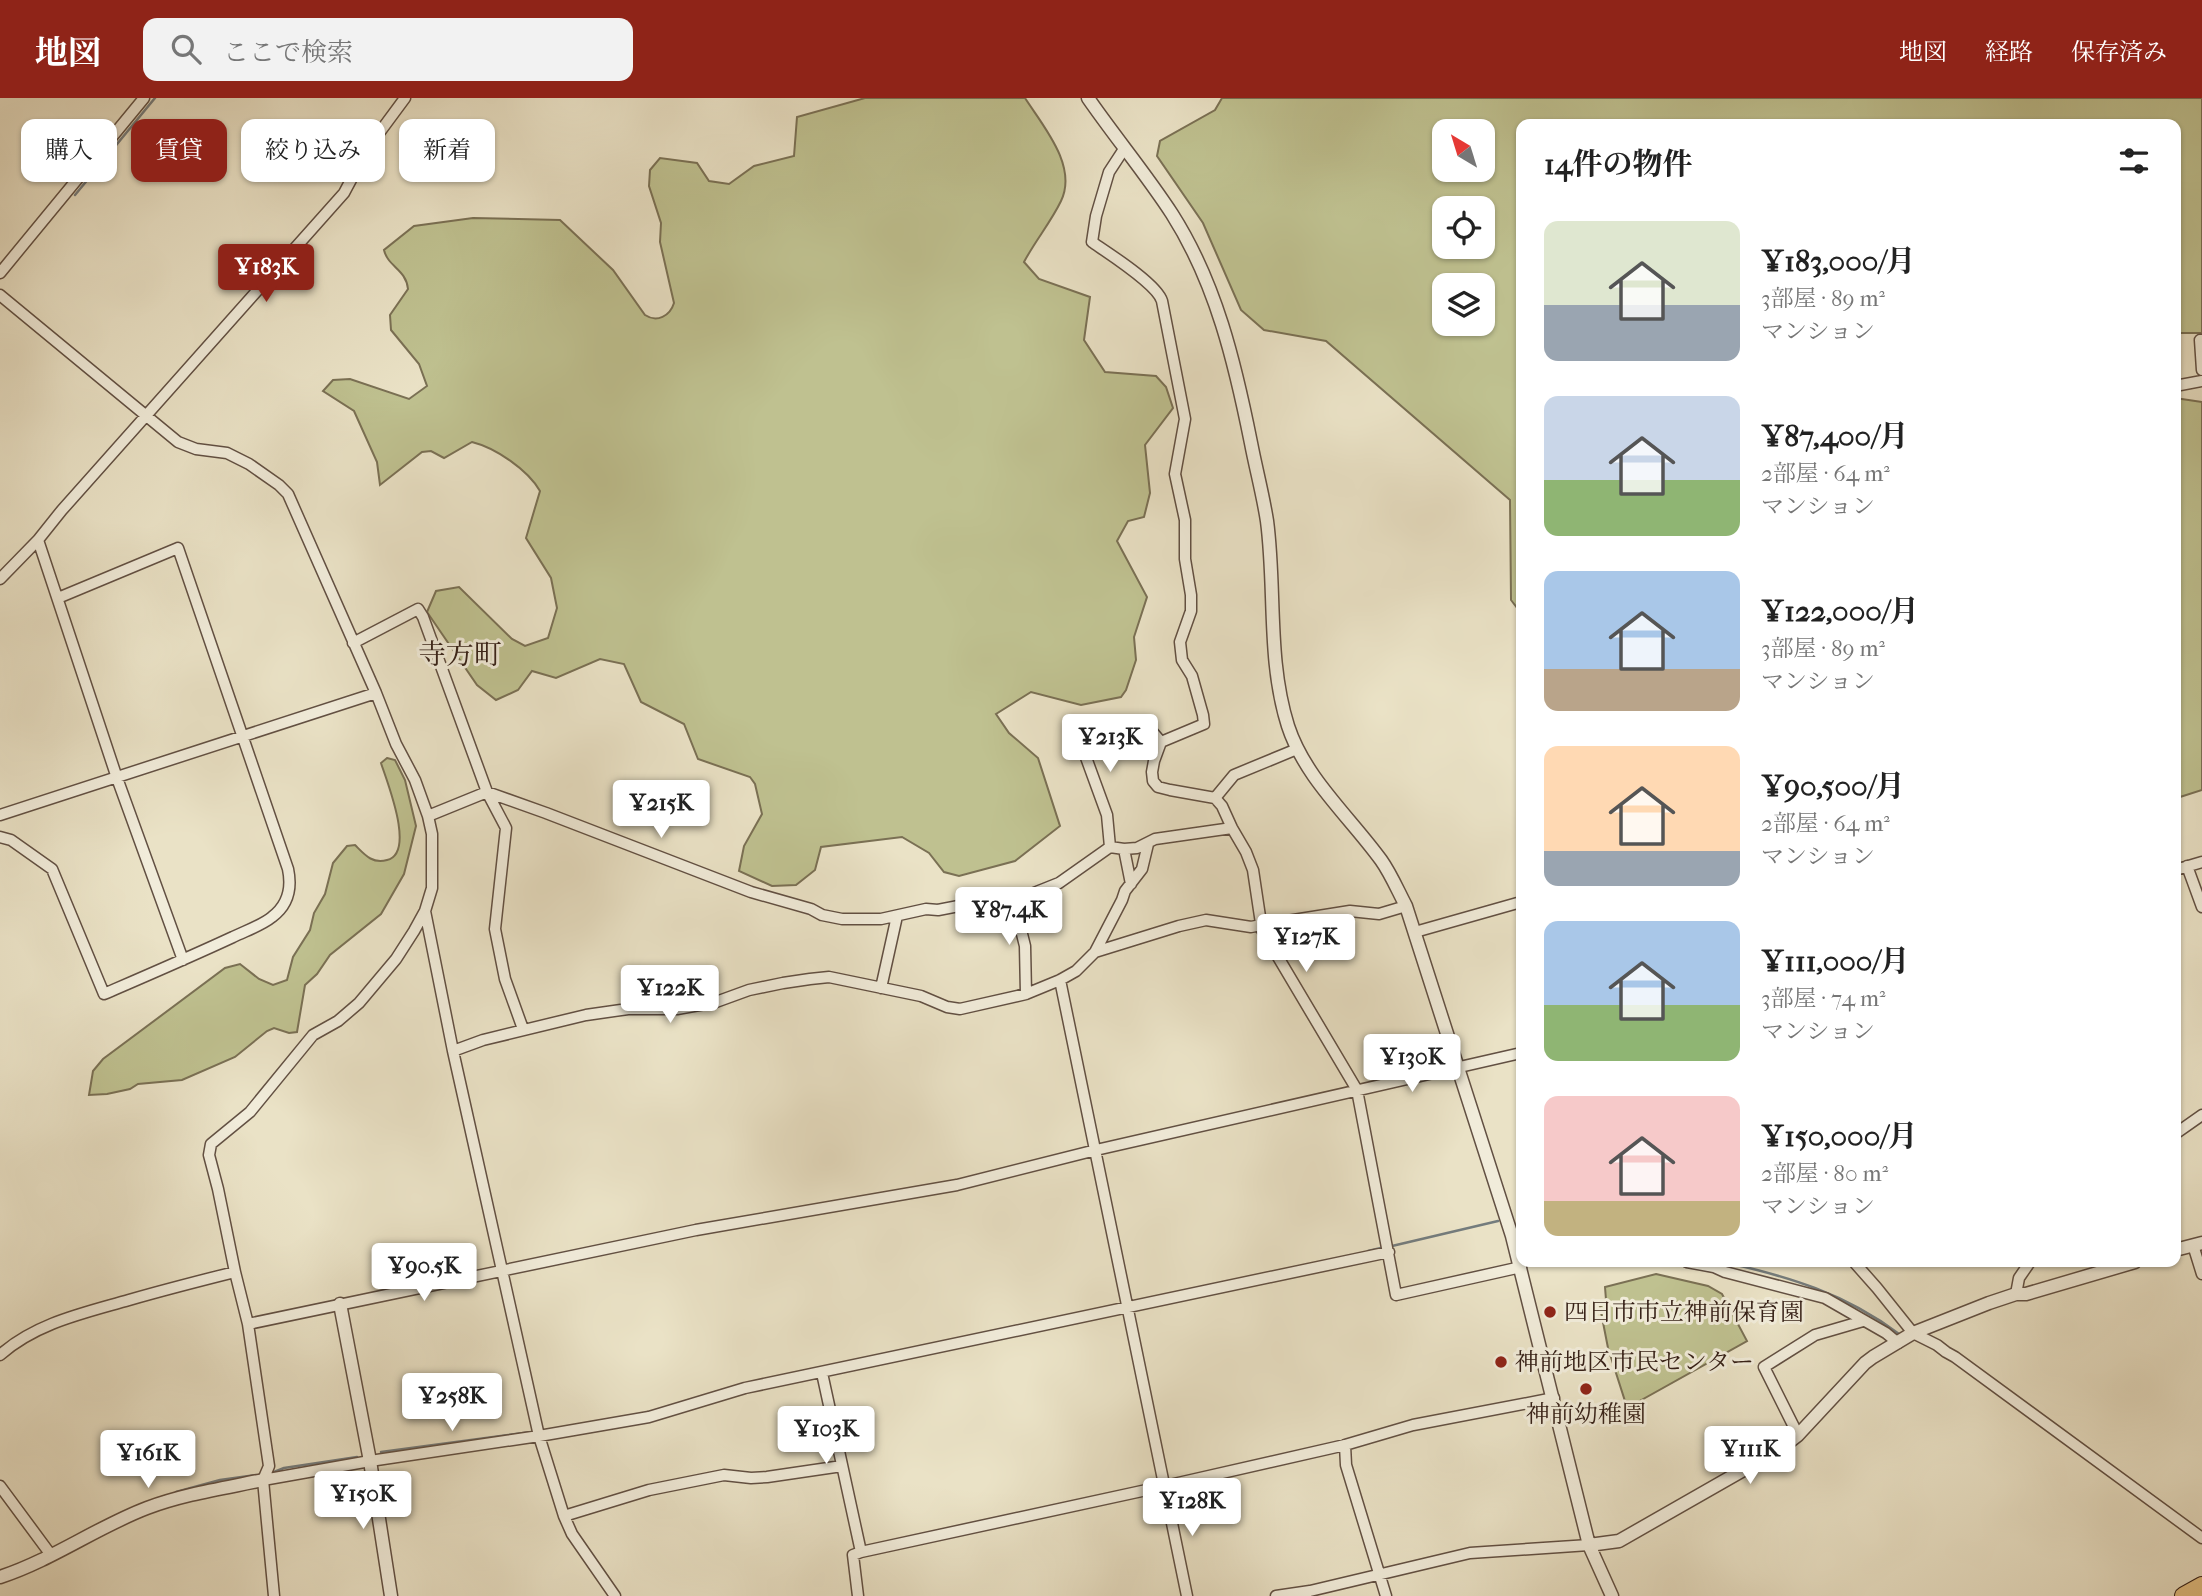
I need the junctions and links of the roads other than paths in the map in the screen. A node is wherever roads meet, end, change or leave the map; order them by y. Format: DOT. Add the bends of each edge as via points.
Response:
graph roads {
  1 [pos="144,98"];
  2 [pos="405,98"];
  3 [pos="1088,98"];
  4 [pos="1124,149"];
  5 [pos="0,273"];
  6 [pos="0,295"];
  7 [pos="2202,340"];
  8 [pos="2202,370"];
  9 [pos="2202,381"];
  10 [pos="2181,385"];
  11 [pos="146,416"];
  12 [pos="38,540"];
  13 [pos="0,579"];
  14 [pos="58,598"];
  15 [pos="353,642"];
  16 [pos="376,693"];
  17 [pos="241,737"];
  18 [pos="1161,742"];
  19 [pos="1297,749"];
  20 [pos="117,778"];
  21 [pos="487,792"];
  22 [pos="1215,798"];
  23 [pos="0,815"];
  24 [pos="428,816"];
  25 [pos="1231,828"];
  26 [pos="0,837"];
  27 [pos="1148,844"];
  28 [pos="1110,847"];
  29 [pos="1124,849"];
  30 [pos="2202,862"];
  31 [pos="2181,868"];
  32 [pos="1132,884"];
  33 [pos="1019,899"];
  34 [pos="1516,903"];
  35 [pos="1406,906"];
  36 [pos="2202,907"];
  37 [pos="425,911"];
  38 [pos="897,916"];
  39 [pos="1262,928"];
  40 [pos="1415,932"];
  41 [pos="1095,952"];
  42 [pos="183,960"];
  43 [pos="1060,980"];
  44 [pos="881,988"];
  45 [pos="1026,994"];
  46 [pos="523,1029"];
  47 [pos="453,1051"];
  48 [pos="1516,1054"];
  49 [pos="1460,1068"];
  50 [pos="1357,1090"];
  51 [pos="2202,1115"];
  52 [pos="2181,1130"];
  53 [pos="1096,1150"];
  54 [pos="1516,1233"];
  55 [pos="2197,1244"];
  56 [pos="1388,1248"];
  57 [pos="1521,1267"];
  58 [pos="1718,1267"];
  59 [pos="1857,1267"];
  60 [pos="2027,1267"];
  61 [pos="2118,1267"];
  62 [pos="501,1271"];
  63 [pos="234,1272"];
  64 [pos="2202,1273"];
  65 [pos="2015,1294"];
  66 [pos="341,1304"];
  67 [pos="1128,1306"];
  68 [pos="1863,1321"];
  69 [pos="248,1324"];
  70 [pos="1905,1338"];
  71 [pos="0,1355"];
  72 [pos="822,1373"];
  73 [pos="1554,1398"];
  74 [pos="1798,1435"];
  75 [pos="539,1436"];
  76 [pos="1345,1445"];
  77 [pos="370,1461"];
  78 [pos="842,1466"];
  79 [pos="263,1480"];
  80 [pos="0,1486"];
  81 [pos="1165,1486"];
  82 [pos="564,1516"];
  83 [pos="2202,1538"];
  84 [pos="1589,1545"];
  85 [pos="861,1552"];
  86 [pos="51,1555"];
  87 [pos="1378,1575"];
  88 [pos="0,1577"];
  89 [pos="2202,1586"];
  90 [pos="274,1596"];
  91 [pos="391,1596"];
  92 [pos="615,1596"];
  93 [pos="858,1596"];
  94 [pos="1187,1596"];
  95 [pos="1276,1596"];
  96 [pos="1386,1596"];
  97 [pos="1612,1596"];
  98 [pos="2183,1596"];
  1 -- 5 [label="street"];
  2 -- 11 [label="street" via="368,148 344,192"];
  3 -- 4 [label="street"];
  4 -- 18 [label="street" via="1109,172 1092,242 1160,295 1185,419 1175,474 1185,520 1191,611 1180,642 1204,724"];
  4 -- 19 [label="street" via="1172,214 1208,282 1223,323 1267,518 1275,674"];
  6 -- 11 [label="street"];
  7 -- 8 [label="street"];
  9 -- 10 [label="street"];
  11 -- 12 [label="street"];
  11 -- 15 [label="street" via="178,442 227,453 250,464 288,494"];
  12 -- 13 [label="street"];
  12 -- 14 [label="street"];
  14 -- 17 [label="street" via="178,548"];
  14 -- 20 [label="street"];
  15 -- 16 [label="street"];
  15 -- 21 [label="street" via="418,609"];
  16 -- 17 [label="street"];
  16 -- 24 [label="street"];
  17 -- 20 [label="street"];
  17 -- 42 [label="street" via="291,884 271,918"];
  18 -- 22 [label="street" via="1153,782 1158,787"];
  18 -- 28 [label="street" via="1143,727 1086,745 1084,752 1107,815"];
  19 -- 22 [label="street" via="1234,775"];
  19 -- 35 [label="street" via="1382,861"];
  20 -- 23 [label="street"];
  20 -- 42 [label="street"];
  21 -- 24 [label="street"];
  21 -- 38 [label="street" via="822,915 842,919"];
  21 -- 46 [label="street" via="506,828 495,929 505,979"];
  22 -- 25 [label="street"];
  24 -- 37 [label="street" via="432,888"];
  25 -- 27 [label="street" via="1155,839"];
  25 -- 39 [label="street" via="1252,870"];
  26 -- 42 [label="street" via="52,869 104,994"];
  27 -- 29 [label="street"];
  27 -- 32 [label="street" via="1142,869"];
  28 -- 29 [label="street"];
  28 -- 33 [label="street" via="1059,883"];
  29 -- 32 [label="street"];
  30 -- 31 [label="street"];
  31 -- 36 [label="street"];
  32 -- 41 [label="street"];
  33 -- 38 [label="street" via="1005,897"];
  33 -- 45 [label="street"];
  34 -- 40 [label="street"];
  35 -- 39 [label="street" via="1379,914 1350,911"];
  35 -- 40 [label="street"];
  37 -- 47 [label="street"];
  37 -- 63 [label="street" via="396,958 359,1003 313,1035 250,1112 211,1144 209,1155"];
  38 -- 44 [label="street"];
  39 -- 41 [label="street" via="1206,920"];
  39 -- 50 [label="street"];
  40 -- 49 [label="street"];
  41 -- 43 [label="street"];
  43 -- 45 [label="street"];
  43 -- 53 [label="street"];
  44 -- 45 [label="street" via="960,1009"];
  44 -- 46 [label="street" via="810,979 690,1007 628,1009"];
  46 -- 47 [label="street"];
  47 -- 62 [label="street"];
  48 -- 49 [label="street"];
  49 -- 50 [label="street"];
  49 -- 54 [label="street"];
  50 -- 53 [label="street"];
  50 -- 56 [label="street"];
  51 -- 52 [label="street"];
  53 -- 62 [label="street" via="957,1185 696,1230"];
  53 -- 67 [label="street"];
  55 -- 64 [label="street"];
  56 -- 57 [label="street" via="1396,1295"];
  56 -- 67 [label="street"];
  57 -- 73 [label="street"];
  58 -- 68 [label="street" via="1825,1298"];
  59 -- 70 [label="street"];
  60 -- 65 [label="street"];
  61 -- 65 [label="street"];
  62 -- 66 [label="street"];
  62 -- 75 [label="street"];
  63 -- 69 [label="street"];
  63 -- 71 [label="street" via="44,1326"];
  65 -- 70 [label="street"];
  66 -- 69 [label="street"];
  66 -- 77 [label="street"];
  67 -- 72 [label="street"];
  67 -- 81 [label="street"];
  68 -- 70 [label="street"];
  68 -- 74 [label="street" via="1815,1335 1764,1367"];
  69 -- 79 [label="street" via="269,1466"];
  70 -- 74 [label="street" via="1865,1363"];
  70 -- 83 [label="street" via="1937,1345"];
  72 -- 75 [label="street" via="745,1388 649,1417"];
  72 -- 78 [label="street"];
  73 -- 76 [label="street" via="1413,1425"];
  73 -- 84 [label="street"];
  74 -- 84 [label="street" via="1619,1541"];
  75 -- 77 [label="street"];
  75 -- 82 [label="street"];
  76 -- 81 [label="street"];
  76 -- 87 [label="street" via="1346,1465"];
  77 -- 79 [label="street"];
  77 -- 91 [label="street"];
  78 -- 82 [label="street" via="767,1477 724,1475 649,1490"];
  78 -- 85 [label="street"];
  79 -- 86 [label="street" via="149,1507"];
  79 -- 90 [label="street"];
  80 -- 86 [label="street"];
  81 -- 85 [label="street"];
  81 -- 94 [label="street"];
  82 -- 92 [label="street"];
  84 -- 87 [label="street" via="1470,1553"];
  84 -- 97 [label="street"];
  85 -- 93 [label="street" via="853,1555"];
  86 -- 88 [label="street"];
  87 -- 95 [label="street"];
  87 -- 96 [label="street"];
  89 -- 98 [label="highway"];
}
